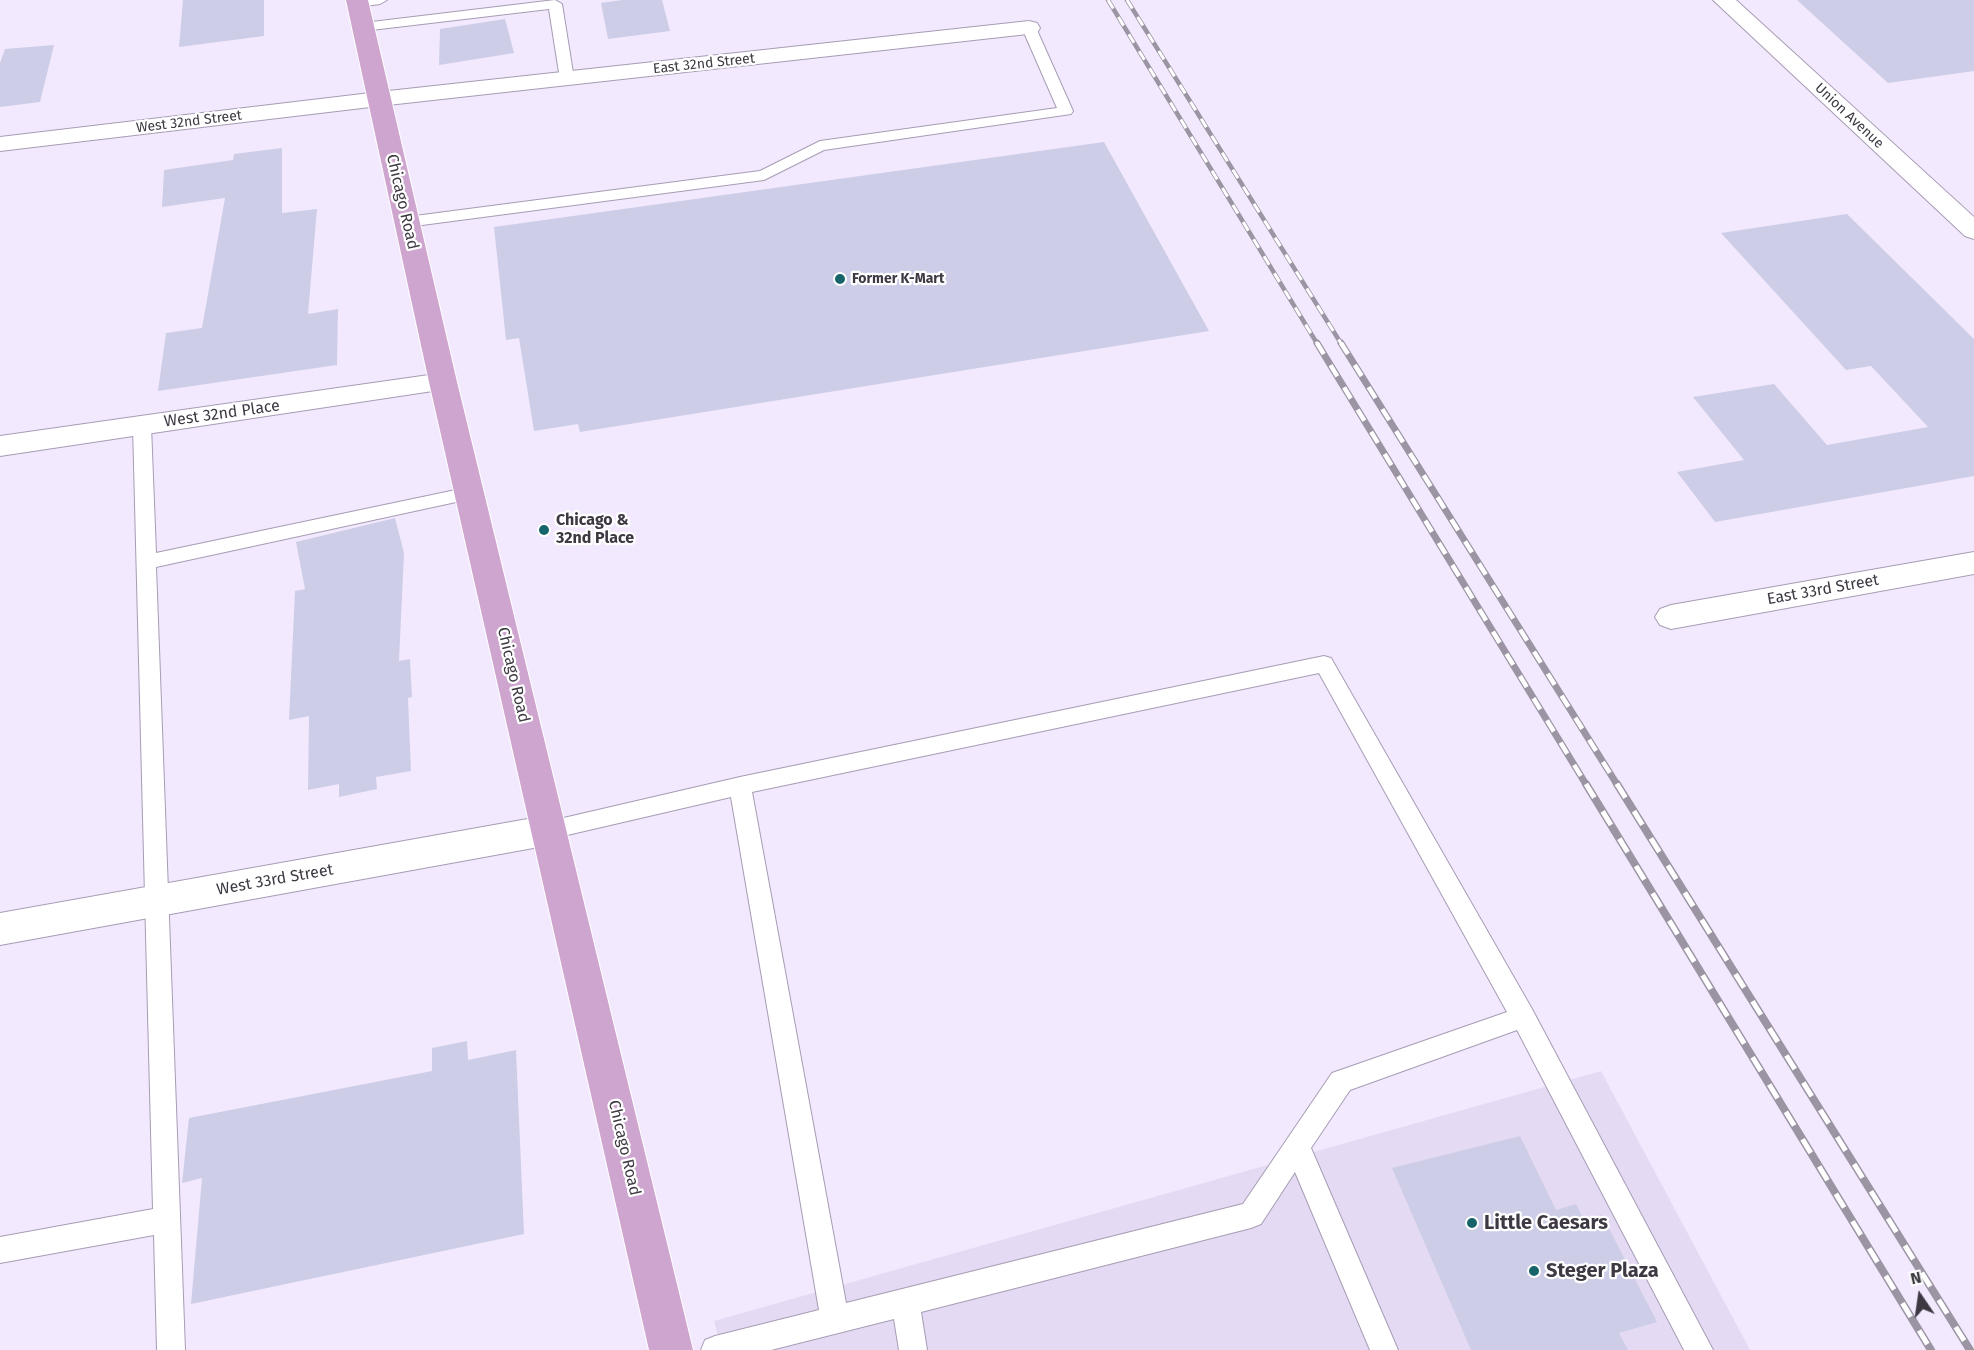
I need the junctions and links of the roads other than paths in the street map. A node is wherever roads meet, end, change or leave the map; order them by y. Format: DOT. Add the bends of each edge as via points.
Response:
graph roads {
  1 [pos="1724,0"];
  2 [pos="364,7"];
  3 [pos="1029,28"];
  4 [pos="567,79"];
  5 [pos="379,99"];
  6 [pos="0,144"];
  7 [pos="407,222"];
  8 [pos="1974,231"];
  9 [pos="443,382"];
  10 [pos="142,426"];
  11 [pos="0,446"];
  12 [pos="470,493"];
  13 [pos="146,562"];
  14 [pos="1974,563"];
  15 [pos="1671,617"];
  16 [pos="740,786"];
  17 [pos="550,830"];
  18 [pos="156,901"];
  19 [pos="0,929"];
  20 [pos="1523,1017"];
  21 [pos="1297,1146"];
  22 [pos="165,1220"];
  23 [pos="0,1250"];
  24 [pos="905,1302"];
  25 [pos="835,1320"];
  26 [pos="171,1350"];
  27 [pos="671,1350"];
  28 [pos="715,1350"];
  29 [pos="913,1350"];
  30 [pos="1384,1350"];
  31 [pos="1699,1350"];
  1 -- 8 [label="street, Union Avenue"];
  2 -- 4 [label="lane" via="555,4"];
  2 -- 5 [label="main road, Chicago Road"];
  3 -- 4 [label="street, East 32nd Street"];
  3 -- 7 [label="lane" via="1066,111 820,146 764,175"];
  4 -- 5 [label="street, East 32nd Street"];
  5 -- 6 [label="street, West 32nd Street"];
  5 -- 7 [label="main road, Chicago Road"];
  7 -- 9 [label="main road, Chicago Road"];
  9 -- 10 [label="street, West 32nd Place"];
  9 -- 12 [label="main road, Chicago Road"];
  10 -- 11 [label="street, West 32nd Place"];
  10 -- 13 [label="lane"];
  12 -- 13 [label="lane"];
  12 -- 17 [label="main road, Chicago Road"];
  13 -- 18 [label="lane"];
  14 -- 15 [label="street, East 33rd Street"];
  16 -- 17 [label="lane"];
  16 -- 20 [label="lane" via="1324,664"];
  16 -- 25 [label="lane"];
  17 -- 18 [label="street, West 33rd Street"];
  17 -- 27 [label="main road, Chicago Road"];
  18 -- 19 [label="street, West 33rd Street"];
  18 -- 22 [label="lane"];
  20 -- 21 [label="lane" via="1341,1081"];
  20 -- 31 [label="lane"];
  21 -- 24 [label="lane" via="1251,1215"];
  21 -- 30 [label="lane"];
  22 -- 23 [label="lane"];
  22 -- 26 [label="lane"];
  24 -- 25 [label="lane"];
  24 -- 29 [label="lane"];
  25 -- 28 [label="lane"];
}
